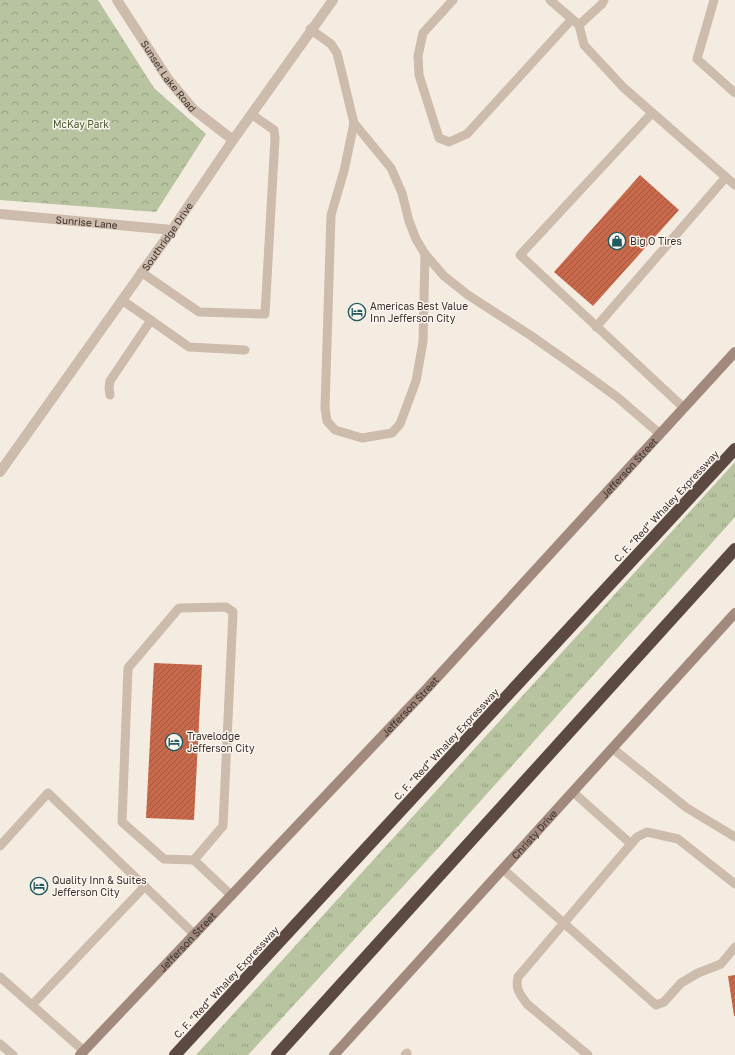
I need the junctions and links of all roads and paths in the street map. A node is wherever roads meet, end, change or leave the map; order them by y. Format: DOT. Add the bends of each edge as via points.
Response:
graph roads {
  1 [pos="118,0"];
  2 [pos="333,0"];
  3 [pos="453,0"];
  4 [pos="550,0"];
  5 [pos="604,0"];
  6 [pos="714,0"];
  7 [pos="572,19"];
  8 [pos="579,25"];
  9 [pos="310,30"];
  10 [pos="735,93"];
  11 [pos="652,113"];
  12 [pos="251,114"];
  13 [pos="354,123"];
  14 [pos="233,140"];
  15 [pos="726,177"];
  16 [pos="735,185"];
  17 [pos="0,214"];
  18 [pos="172,230"];
  19 [pos="425,254"];
  20 [pos="141,272"];
  21 [pos="122,300"];
  22 [pos="151,320"];
  23 [pos="596,328"];
  24 [pos="245,350"];
  25 [pos="735,352"];
  26 [pos="110,395"];
  27 [pos="684,408"];
  28 [pos="660,434"];
  29 [pos="735,449"];
  30 [pos="0,472"];
  31 [pos="735,549"];
  32 [pos="735,613"];
  33 [pos="612,748"];
  34 [pos="573,792"];
  35 [pos="735,837"];
  36 [pos="631,844"];
  37 [pos="0,846"];
  38 [pos="194,860"];
  39 [pos="503,869"];
  40 [pos="735,884"];
  41 [pos="144,886"];
  42 [pos="232,896"];
  43 [pos="563,923"];
  44 [pos="195,935"];
  45 [pos="735,947"];
  46 [pos="0,977"];
  47 [pos="32,1005"];
  48 [pos="0,1044"];
  49 [pos="82,1053"];
  50 [pos="13,1055"];
  51 [pos="175,1055"];
  52 [pos="277,1055"];
  53 [pos="334,1055"];
  54 [pos="588,1055"];
  1 -- 14 [label="street, Sunset Lake Road" via="168,78 193,109"];
  2 -- 9 [label="street, Southridge Drive"];
  3 -- 7 [label="lane" via="423,33 418,56 419,75 439,138 449,142 467,134"];
  4 -- 7 [label="lane"];
  5 -- 8 [label="lane"];
  6 -- 10 [label="lane" via="698,59"];
  7 -- 8 [label="lane"];
  8 -- 11 [label="lane" via="584,45 624,88"];
  9 -- 12 [label="street, Southridge Drive"];
  9 -- 13 [label="lane" via="331,44 337,53"];
  11 -- 15 [label="lane"];
  11 -- 23 [label="lane" via="520,255"];
  12 -- 14 [label="street, Southridge Drive"];
  12 -- 20 [label="lane" via="274,130 276,138 265,314 199,312"];
  13 -- 19 [label="lane" via="391,168 402,193 416,239"];
  13 -- 19 [label="lane" via="331,215 325,408 327,421 335,430 362,438 392,433 400,424 416,381 423,342"];
  14 -- 18 [label="street, Southridge Drive"];
  15 -- 16 [label="lane"];
  15 -- 23 [label="lane"];
  17 -- 18 [label="street, Sunrise Lane"];
  18 -- 20 [label="street, Southridge Drive"];
  19 -- 28 [label="lane" via="444,276 468,295 577,368 617,397"];
  20 -- 21 [label="street, Southridge Drive"];
  21 -- 22 [label="lane"];
  21 -- 30 [label="street, Southridge Drive"];
  22 -- 24 [label="lane" via="189,347"];
  22 -- 26 [label="lane" via="110,381"];
  23 -- 27 [label="lane"];
  25 -- 27 [label="street, Jefferson Street"];
  27 -- 28 [label="street, Jefferson Street"];
  28 -- 42 [label="street, Jefferson Street" via="421,695"];
  29 -- 51 [label="highway, C. F. “Red” Whaley Expressway"];
  31 -- 52 [label="highway"];
  32 -- 33 [label="street, Christy Drive"];
  33 -- 34 [label="street, Christy Drive"];
  33 -- 35 [label="lane" via="687,808"];
  34 -- 36 [label="lane"];
  34 -- 39 [label="street, Christy Drive"];
  36 -- 40 [label="lane" via="647,832 678,839"];
  36 -- 43 [label="lane"];
  37 -- 41 [label="lane" via="48,793"];
  38 -- 38 [label="lane" via="223,826 233,612 226,607 179,608 128,668 122,822 164,859"];
  38 -- 42 [label="lane"];
  39 -- 43 [label="lane"];
  39 -- 53 [label="street, Christy Drive"];
  41 -- 44 [label="lane"];
  41 -- 47 [label="lane"];
  42 -- 44 [label="street, Jefferson Street"];
  43 -- 45 [label="lane" via="656,1005 664,1002 681,983 721,964"];
  43 -- 54 [label="lane" via="518,977 516,985 527,1004"];
  44 -- 49 [label="street, Jefferson Street"];
  46 -- 47 [label="lane"];
  47 -- 49 [label="lane"];
  48 -- 50 [label="lane"];
}
